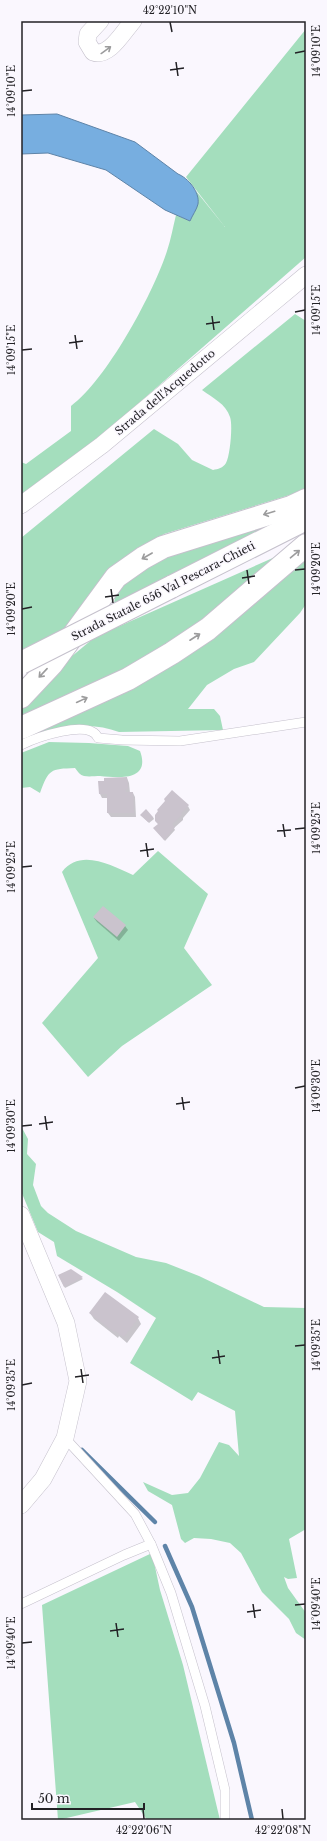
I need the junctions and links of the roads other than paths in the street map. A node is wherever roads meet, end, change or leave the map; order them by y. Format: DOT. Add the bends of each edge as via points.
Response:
graph roads {
  1 [pos="100,21"];
  2 [pos="133,21"];
  3 [pos="306,275"];
  4 [pos="306,500"];
  5 [pos="21,505"];
  6 [pos="306,519"];
  7 [pos="306,545"];
  8 [pos="21,663"];
  9 [pos="21,697"];
  10 [pos="306,722"];
  11 [pos="21,728"];
  12 [pos="21,745"];
  13 [pos="21,1215"];
  14 [pos="65,1438"];
  15 [pos="21,1505"];
  16 [pos="151,1544"];
  17 [pos="21,1604"];
  18 [pos="225,1820"];
  1 -- 2 [label="street, one-way" via="87,38 90,50 97,54 107,51"];
  3 -- 5 [label="street, Strada dell'Acquedotto" via="102,445"];
  4 -- 9 [label="highway, one-way" via="163,547 129,567 116,577 52,664"];
  6 -- 8 [label="highway, Strada Statale 656 Val Pescara-Chieti, bridge"];
  11 -- 7 [label="highway, one-way" via="128,679 172,653 208,629"];
  10 -- 12 [label="lane" via="180,741 98,738 97,734 88,729 61,731"];
  13 -- 14 [label="street" via="66,1323 78,1381"];
  14 -- 15 [label="street" via="43,1479"];
  14 -- 16 [label="lane" via="135,1514"];
  16 -- 17 [label="lane"];
  16 -- 18 [label="lane" via="171,1592 205,1706 225,1790"];
}
